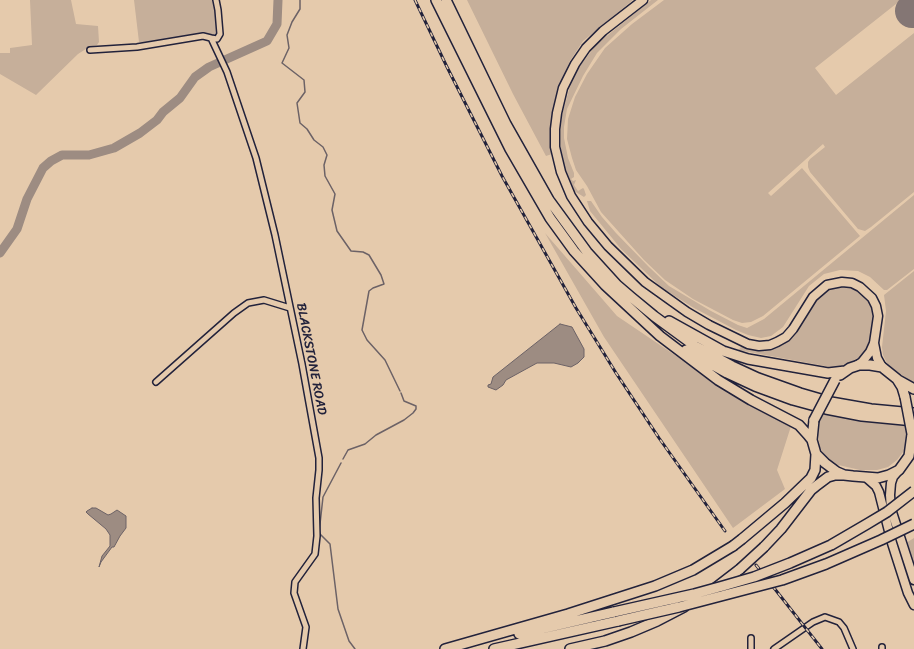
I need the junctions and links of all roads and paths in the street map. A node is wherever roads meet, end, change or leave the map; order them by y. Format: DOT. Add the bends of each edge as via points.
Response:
graph roads {
  1 [pos="216,0"];
  2 [pos="436,0"];
  3 [pos="446,0"];
  4 [pos="643,0"];
  5 [pos="211,38"];
  6 [pos="90,50"];
  7 [pos="631,297"];
  8 [pos="290,308"];
  9 [pos="635,313"];
  10 [pos="874,342"];
  11 [pos="856,366"];
  12 [pos="882,367"];
  13 [pos="845,371"];
  14 [pos="897,379"];
  15 [pos="156,382"];
  16 [pos="914,389"];
  17 [pos="914,413"];
  18 [pos="914,421"];
  19 [pos="812,440"];
  20 [pos="816,454"];
  21 [pos="911,454"];
  22 [pos="899,470"];
  23 [pos="844,475"];
  24 [pos="868,479"];
  25 [pos="914,491"];
  26 [pos="914,524"];
  27 [pos="914,580"];
  28 [pos="914,605"];
  29 [pos="616,616"];
  30 [pos="751,638"];
  31 [pos="303,649"];
  32 [pos="446,649"];
  33 [pos="453,649"];
  34 [pos="494,649"];
  35 [pos="570,649"];
  36 [pos="751,649"];
  37 [pos="774,649"];
  38 [pos="853,649"];
  1 -- 5 [label="street" via="220,34 217,39"];
  2 -- 9 [label="highway" via="499,129 536,196 574,251"];
  3 -- 7 [label="highway" via="506,124 549,200 587,252"];
  4 -- 10 [label="main road" via="603,31 586,48 563,88 557,112 555,147 564,181 576,205 608,246 645,282 692,315 740,341 759,346 782,340 793,329 816,294 827,285 842,282 856,284 872,298 878,316"];
  5 -- 6 [label="street" via="203,36 137,47"];
  5 -- 8 [label="street, BLACKSTONE ROAD" via="227,72 256,158"];
  7 -- 13 [label="highway" via="681,329 734,355 828,372"];
  7 -- 17 [label="highway" via="695,346 764,381 838,403"];
  8 -- 15 [label="street" via="264,300 248,303"];
  8 -- 31 [label="street, BLACKSTONE ROAD" via="319,470 315,554 295,582 294,593 306,627"];
  9 -- 18 [label="highway" via="691,354 773,393 839,412"];
  9 -- 19 [label="highway" via="702,369 751,400 795,422"];
  10 -- 11 [label="main road" via="867,356"];
  10 -- 12 [label="main road" via="877,358"];
  11 -- 12 [label="highway"];
  11 -- 13 [label="highway"];
  12 -- 14 [label="highway"];
  13 -- 19 [label="highway, bridge" via="835,380 814,420"];
  14 -- 16 [label="highway"];
  14 -- 21 [label="highway, bridge" via="905,397 912,434"];
  19 -- 20 [label="highway"];
  20 -- 23 [label="highway" via="831,468"];
  20 -- 32 [label="highway, bridge" via="815,470 811,478 790,498 733,546 693,570 655,586 568,614"];
  21 -- 22 [label="highway"];
  22 -- 24 [label="highway" via="884,477"];
  22 -- 27 [label="main road" via="891,483 891,510"];
  23 -- 24 [label="highway"];
  23 -- 35 [label="highway, bridge" via="828,477 816,486 764,547 709,592 657,621 631,632"];
  24 -- 28 [label="main road" via="879,492 892,543"];
  25 -- 29 [label="highway, bridge" via="868,524 831,545 790,563 754,577"];
  26 -- 29 [label="highway, bridge" via="826,564 788,578 723,596"];
  29 -- 33 [label="highway"];
  29 -- 34 [label="highway"];
  30 -- 36 [label="street"];
  37 -- 38 [label="street" via="813,622 825,617 840,622"];
}
